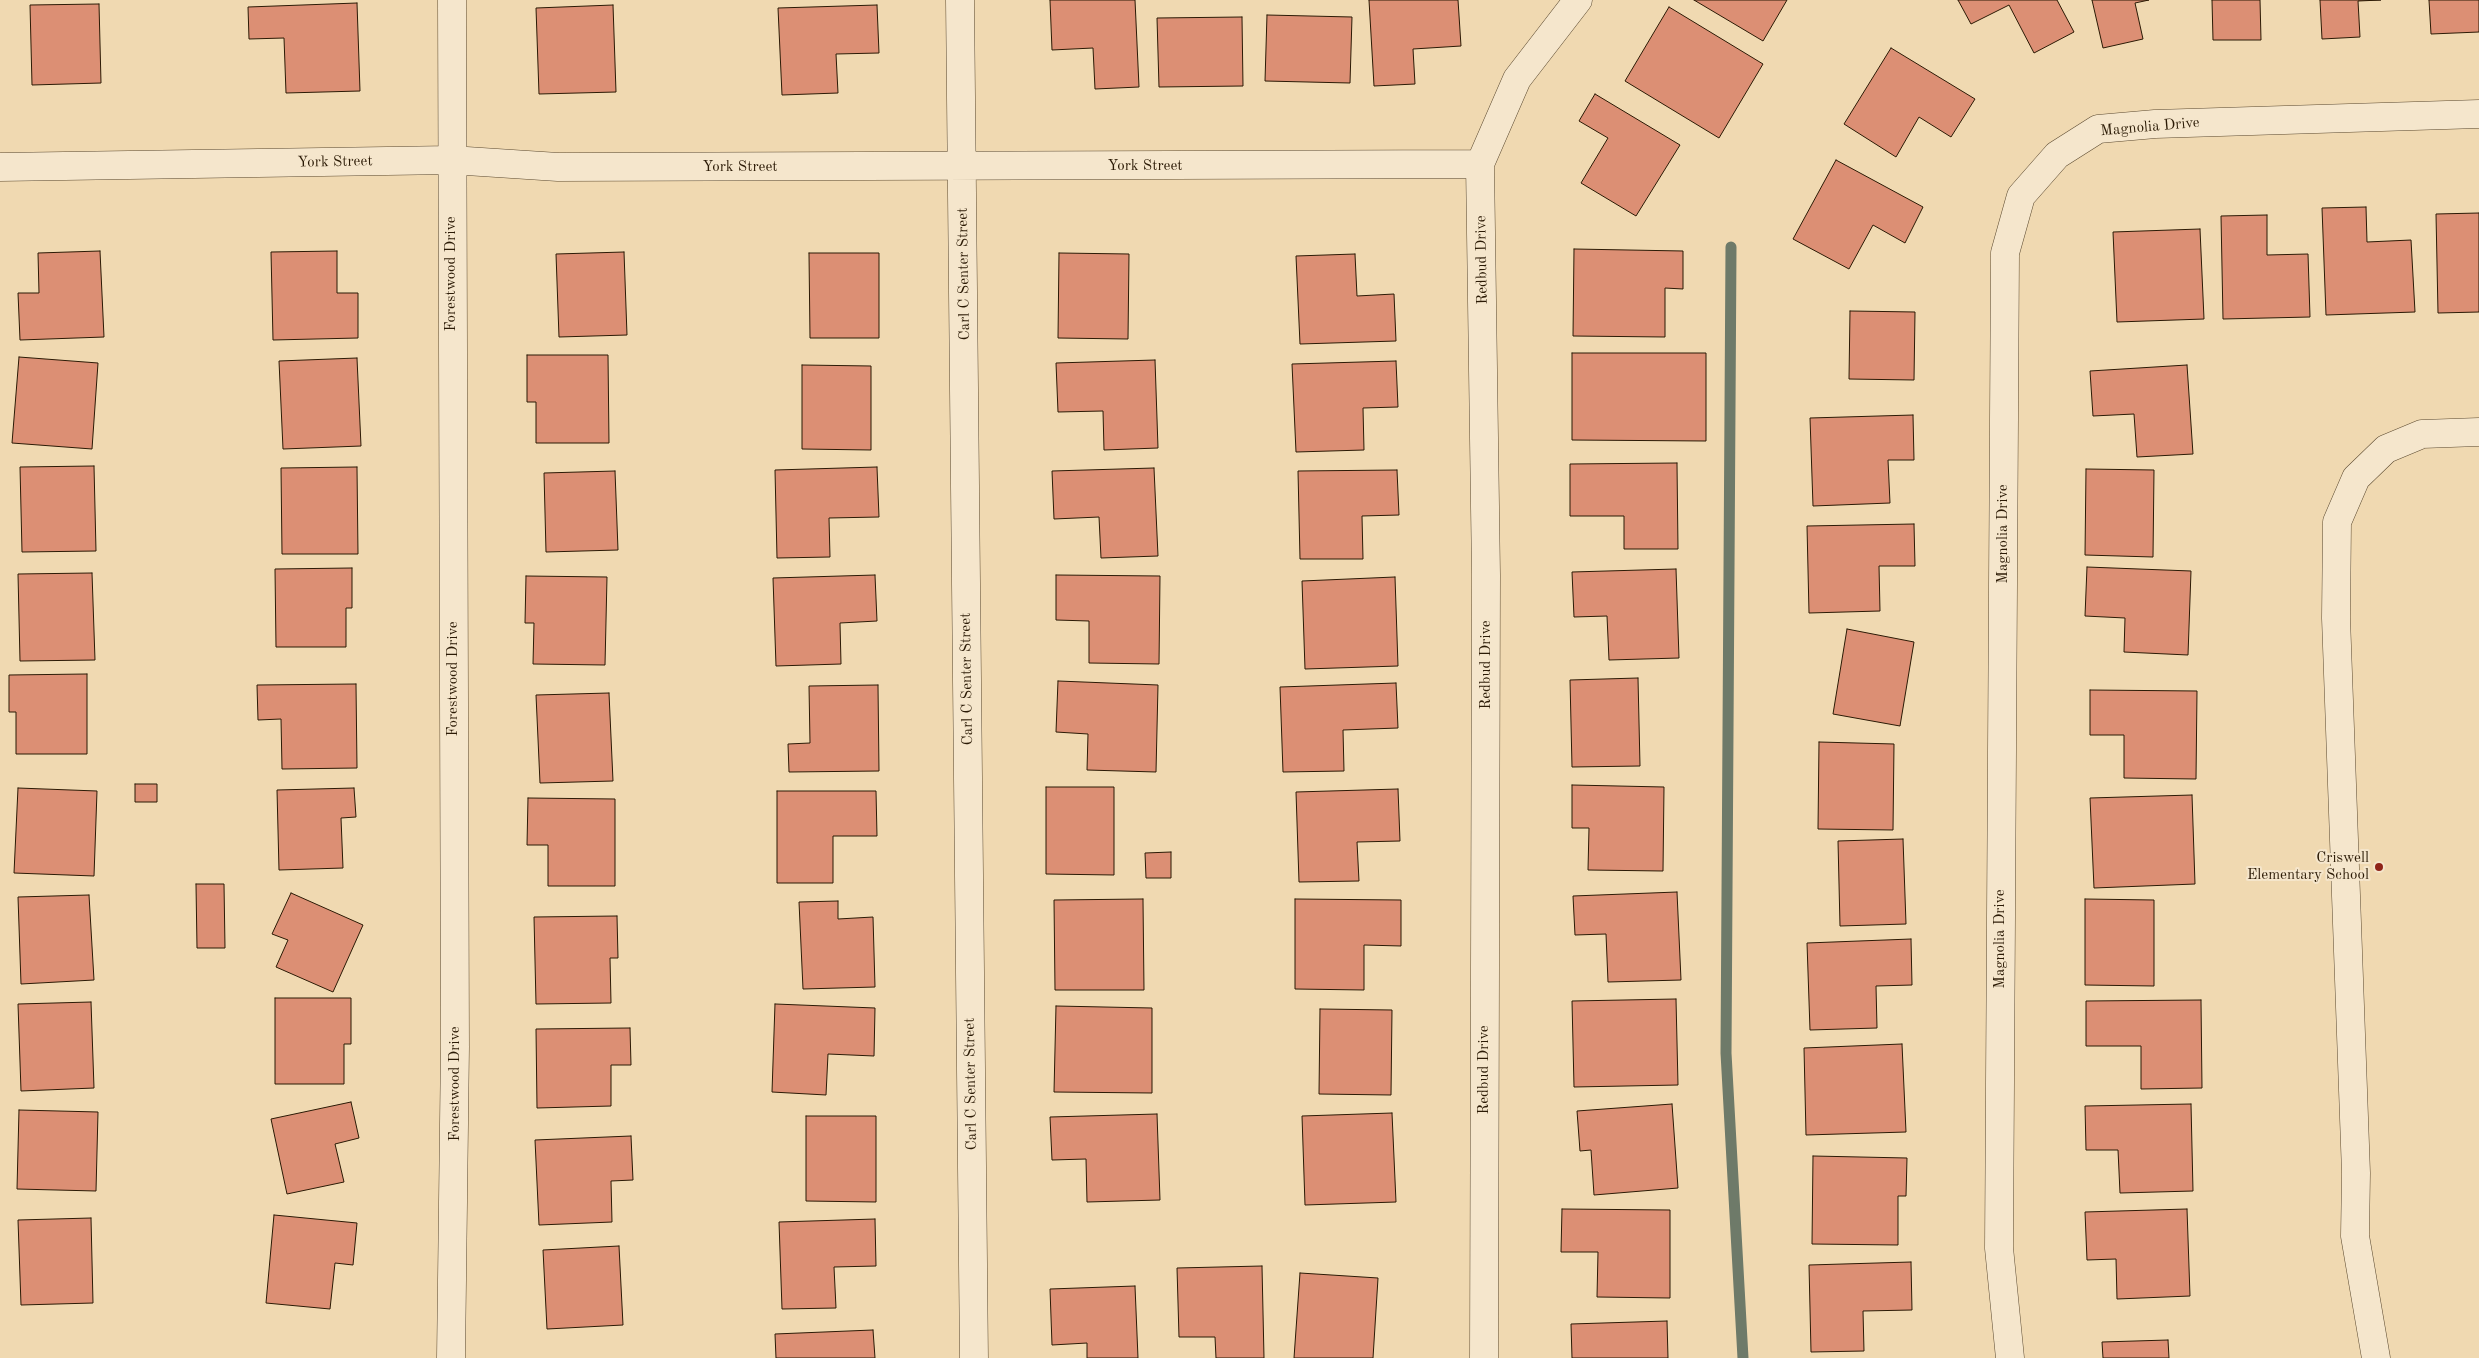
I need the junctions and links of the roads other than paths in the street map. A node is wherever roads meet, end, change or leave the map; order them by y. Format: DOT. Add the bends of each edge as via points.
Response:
graph roads {
  1 [pos="452,0"];
  2 [pos="960,0"];
  3 [pos="1578,0"];
  4 [pos="2479,114"];
  5 [pos="451,160"];
  6 [pos="1480,164"];
  7 [pos="0,167"];
  8 [pos="963,167"];
  9 [pos="2479,432"];
  10 [pos="452,1358"];
  11 [pos="974,1358"];
  12 [pos="1484,1358"];
  13 [pos="2010,1358"];
  14 [pos="2376,1358"];
  1 -- 5 [label="street, Forestwood Drive"];
  2 -- 8 [label="street, Carl C Senter Street"];
  3 -- 6 [label="street, Redbud Drive" via="1517,79"];
  4 -- 13 [label="street, Magnolia Drive" via="2155,124 2098,129 2057,155 2021,196 2005,253 1999,1248"];
  5 -- 7 [label="street, York Street"];
  5 -- 8 [label="street, York Street" via="558,167"];
  5 -- 10 [label="street, Forestwood Drive" via="455,1046"];
  6 -- 8 [label="street, York Street"];
  6 -- 12 [label="street, Redbud Drive" via="1486,575"];
  8 -- 11 [label="street, Carl C Senter Street"];
  9 -- 14 [label="street" via="2422,434 2386,449 2356,478 2337,522 2336,618 2356,1173 2355,1236"];
}
